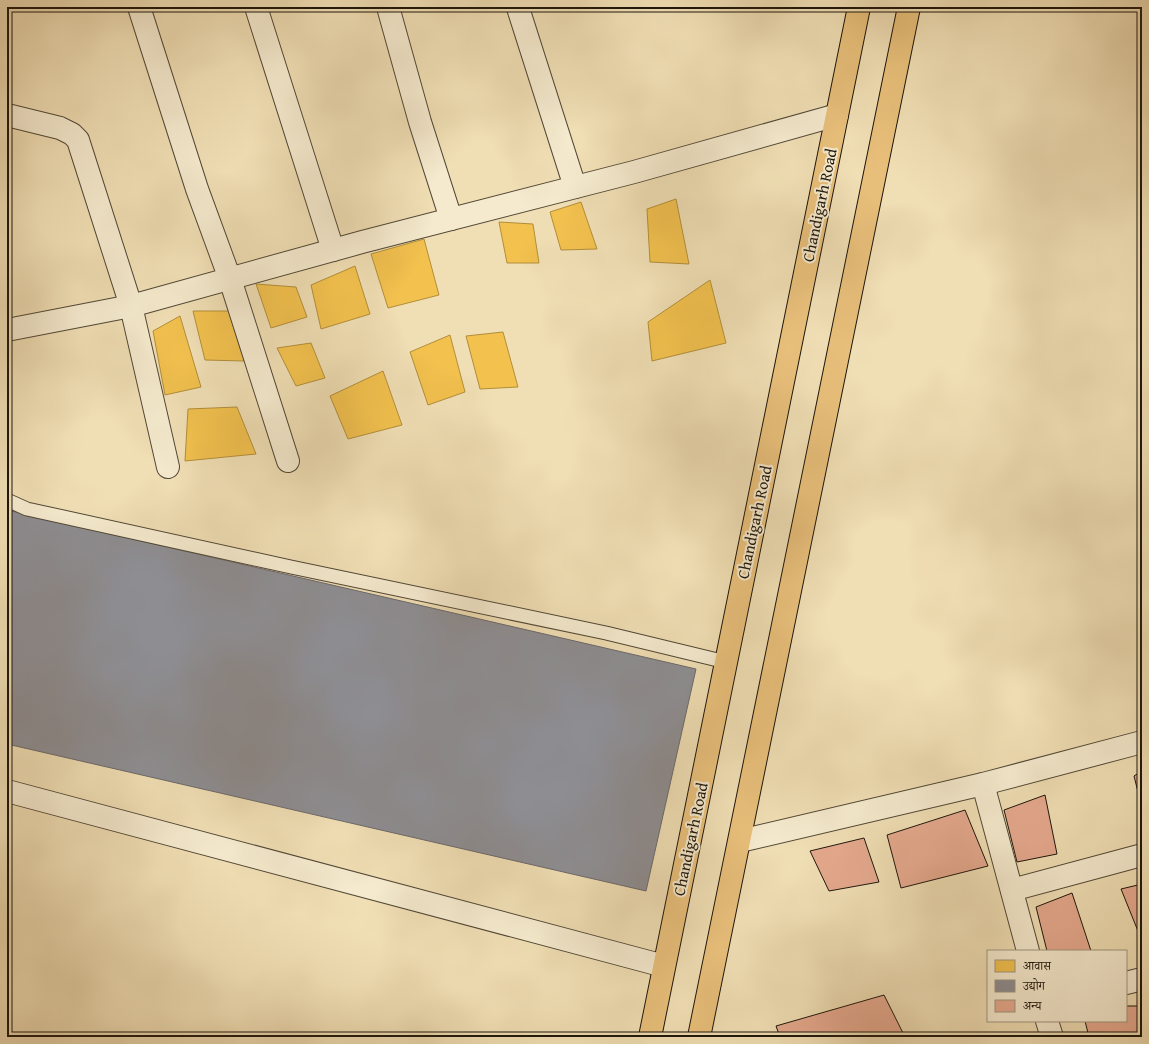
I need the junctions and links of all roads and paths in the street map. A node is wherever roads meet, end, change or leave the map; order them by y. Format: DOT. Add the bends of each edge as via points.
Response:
graph roads {
  1 [pos="139,7"];
  2 [pos="256,7"];
  3 [pos="388,7"];
  4 [pos="859,7"];
  5 [pos="909,7"];
  6 [pos="518,8"];
  7 [pos="7,115"];
  8 [pos="837,115"];
  9 [pos="575,187"];
  10 [pos="451,219"];
  11 [pos="333,250"];
  12 [pos="230,279"];
  13 [pos="131,306"];
  14 [pos="7,330"];
  15 [pos="288,460"];
  16 [pos="168,467"];
  17 [pos="7,500"];
  18 [pos="726,662"];
  19 [pos="1142,742"];
  20 [pos="983,784"];
  21 [pos="7,791"];
  22 [pos="740,841"];
  23 [pos="1142,855"];
  24 [pos="1012,890"];
  25 [pos="1028,950"];
  26 [pos="664,966"];
  27 [pos="1142,979"];
  28 [pos="1127,983"];
  29 [pos="1047,1022"];
  30 [pos="650,1037"];
  31 [pos="699,1037"];
  32 [pos="1052,1037"];
  1 -- 12 [label="street" via="197,189"];
  2 -- 11 [label="street"];
  3 -- 10 [label="street" via="420,122"];
  4 -- 8 [label="main road, Chandigarh Road"];
  5 -- 22 [label="main road"];
  6 -- 9 [label="street"];
  7 -- 13 [label="street" via="60,128 78,140"];
  8 -- 9 [label="street"];
  8 -- 18 [label="main road, Chandigarh Road"];
  9 -- 10 [label="street"];
  10 -- 11 [label="street"];
  11 -- 12 [label="street"];
  12 -- 13 [label="street"];
  12 -- 15 [label="street"];
  13 -- 14 [label="street"];
  13 -- 16 [label="street"];
  17 -- 18 [label="lane" via="27,509 606,633"];
  18 -- 26 [label="main road, Chandigarh Road"];
  19 -- 20 [label="street"];
  20 -- 22 [label="street"];
  20 -- 24 [label="street"];
  21 -- 26 [label="street"];
  22 -- 31 [label="main road"];
  23 -- 24 [label="street"];
  24 -- 25 [label="street"];
  26 -- 30 [label="main road, Chandigarh Road"];
  27 -- 28 [label="street"];
  29 -- 32 [label="street"];
}
